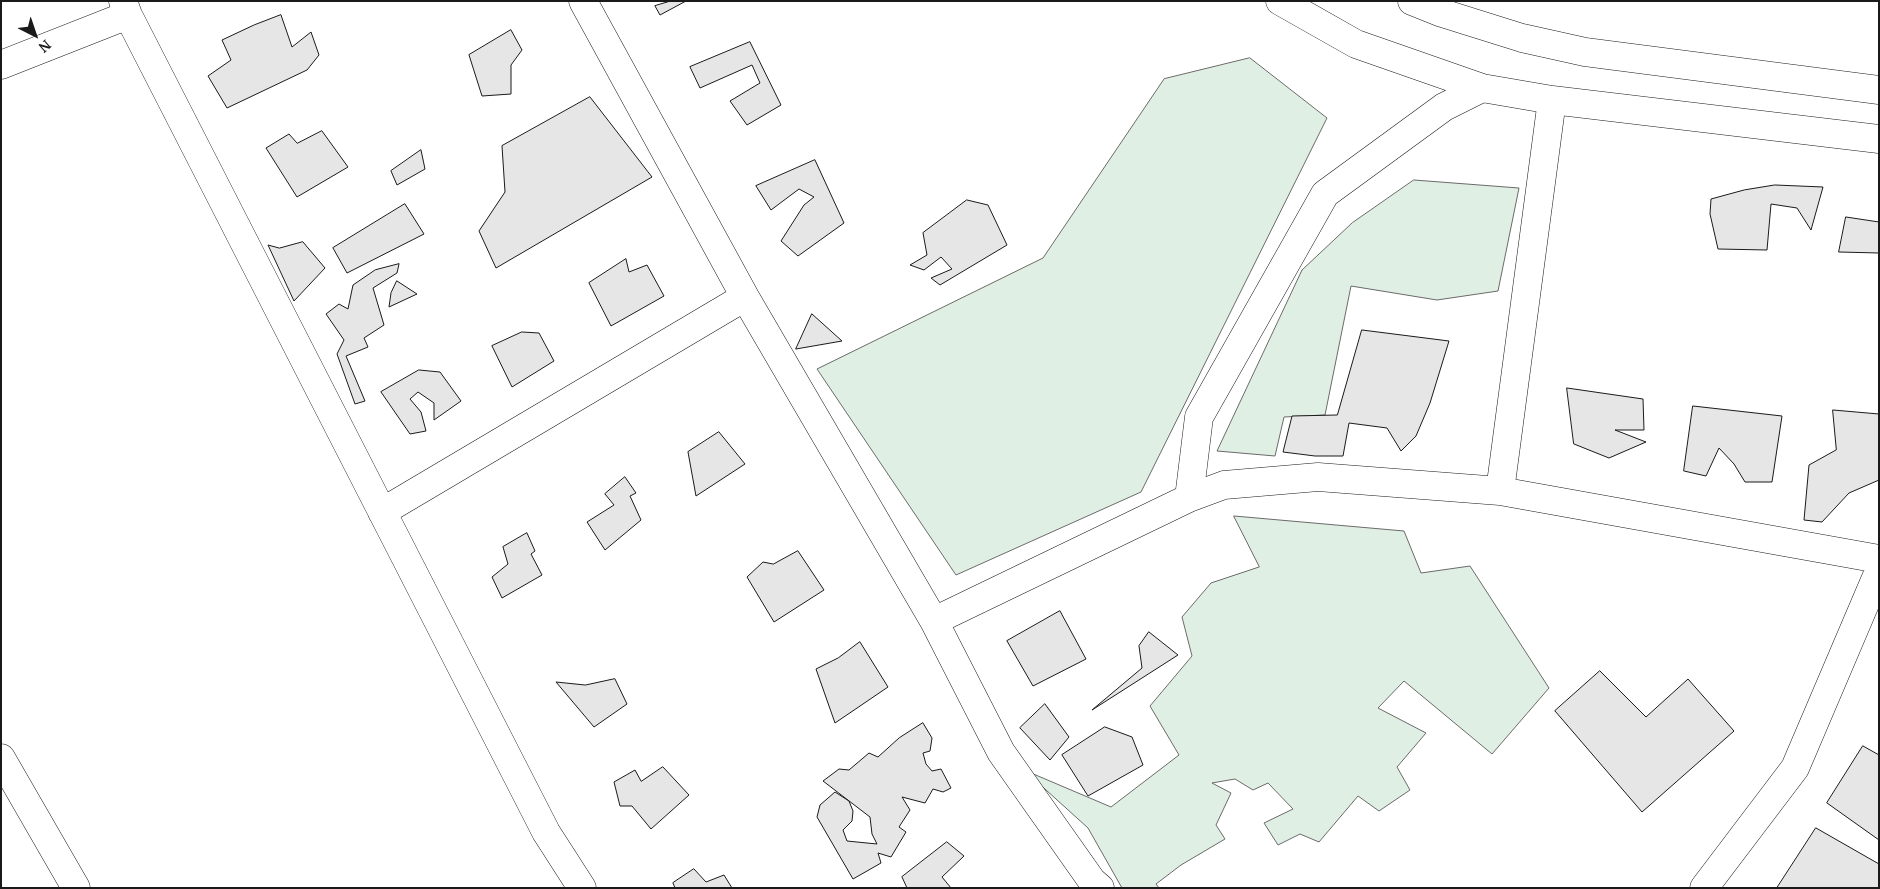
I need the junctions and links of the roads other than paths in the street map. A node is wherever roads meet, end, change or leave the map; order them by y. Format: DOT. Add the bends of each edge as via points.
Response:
graph roads {
  1 [pos="583,1"];
  2 [pos="1280,1"];
  3 [pos="1412,1"];
  4 [pos="125,8"];
  5 [pos="1,65"];
  6 [pos="1482,88"];
  7 [pos="1879,90"];
  8 [pos="1552,100"];
  9 [pos="1879,139"];
  10 [pos="744,297"];
  11 [pos="1500,490"];
  12 [pos="1189,498"];
  13 [pos="382,512"];
  14 [pos="1879,559"];
  15 [pos="1879,571"];
  16 [pos="934,621"];
  17 [pos="1,758"];
  18 [pos="76,888"];
  19 [pos="582,888"];
  20 [pos="1100,888"];
  21 [pos="1704,888"];
  1 -- 10 [label="street"];
  2 -- 6 [label="street" via="1356,44"];
  3 -- 7 [label="street" via="1522,38 1585,52"];
  4 -- 5 [label="street"];
  4 -- 13 [label="street"];
  6 -- 8 [label="street"];
  6 -- 12 [label="street" via="1444,106 1325,194 1199,417"];
  8 -- 9 [label="street"];
  8 -- 11 [label="street"];
  10 -- 13 [label="street"];
  10 -- 16 [label="street"];
  11 -- 12 [label="street" via="1318,477 1224,485"];
  11 -- 14 [label="street"];
  12 -- 16 [label="street"];
  13 -- 19 [label="street" via="546,832"];
  15 -- 21 [label="street" via="1795,768"];
  16 -- 20 [label="street" via="1001,752"];
  17 -- 18 [label="street"];
}
